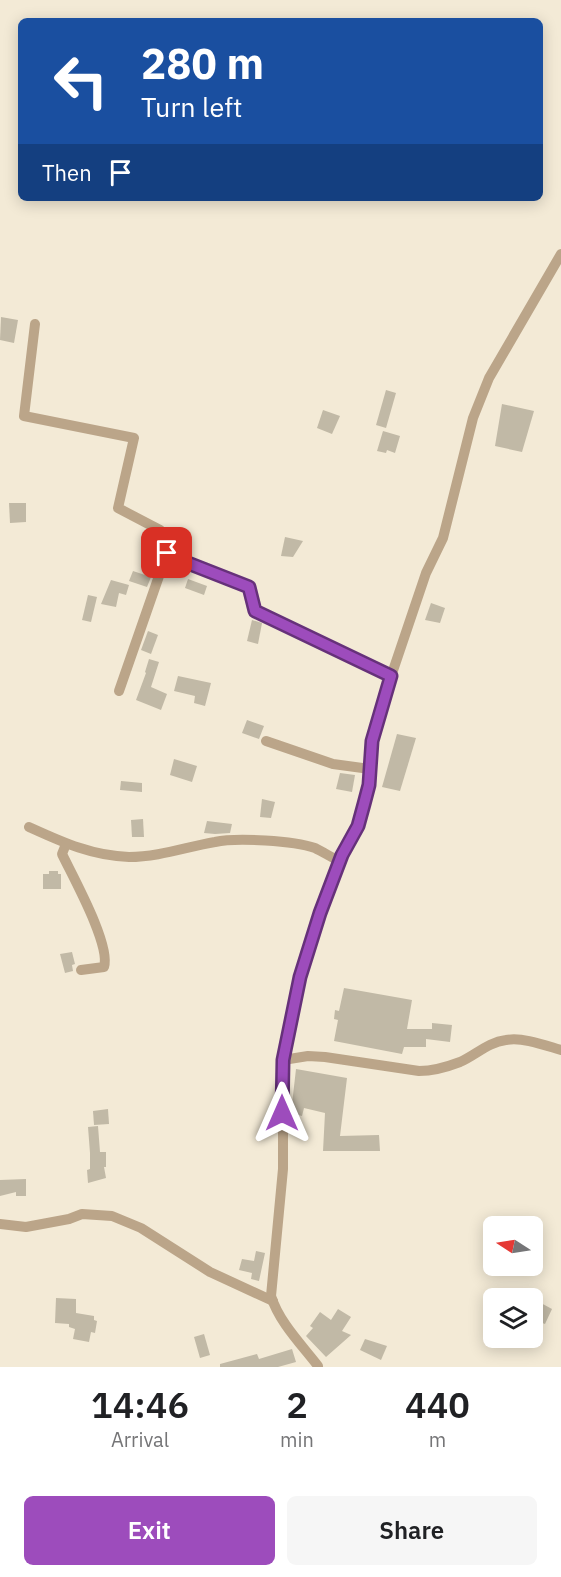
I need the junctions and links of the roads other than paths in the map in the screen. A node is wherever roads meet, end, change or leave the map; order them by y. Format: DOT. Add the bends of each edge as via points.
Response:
graph roads {
  1 [pos="561,254"];
  2 [pos="35,324"];
  3 [pos="167,553"];
  4 [pos="391,676"];
  5 [pos="119,691"];
  6 [pos="266,741"];
  7 [pos="370,769"];
  8 [pos="29,827"];
  9 [pos="66,844"];
  10 [pos="339,861"];
  11 [pos="81,970"];
  12 [pos="561,1050"];
  13 [pos="283,1060"];
  14 [pos="0,1224"];
  15 [pos="273,1301"];
  16 [pos="315,1367"];
  1 -- 4 [label="street" via="481,396 443,538 426,573"];
  2 -- 3 [label="street" via="24,416 134,438 118,508 160,530"];
  3 -- 4 [label="street" via="249,587 255,611"];
  3 -- 5 [label="street"];
  4 -- 7 [label="street" via="372,741"];
  6 -- 7 [label="street" via="333,764"];
  7 -- 10 [label="street" via="358,826"];
  8 -- 9 [label="street"];
  9 -- 10 [label="street" via="98,854 128,857 246,839 301,845"];
  9 -- 11 [label="street" via="62,854 101,938 106,960 104,967"];
  10 -- 13 [label="street" via="300,977"];
  12 -- 13 [label="street" via="507,1040 431,1071 325,1057"];
  13 -- 15 [label="street" via="283,1169"];
  14 -- 15 [label="street" via="26,1227 82,1214 112,1216 141,1228 210,1272"];
  15 -- 16 [label="street"];
}
